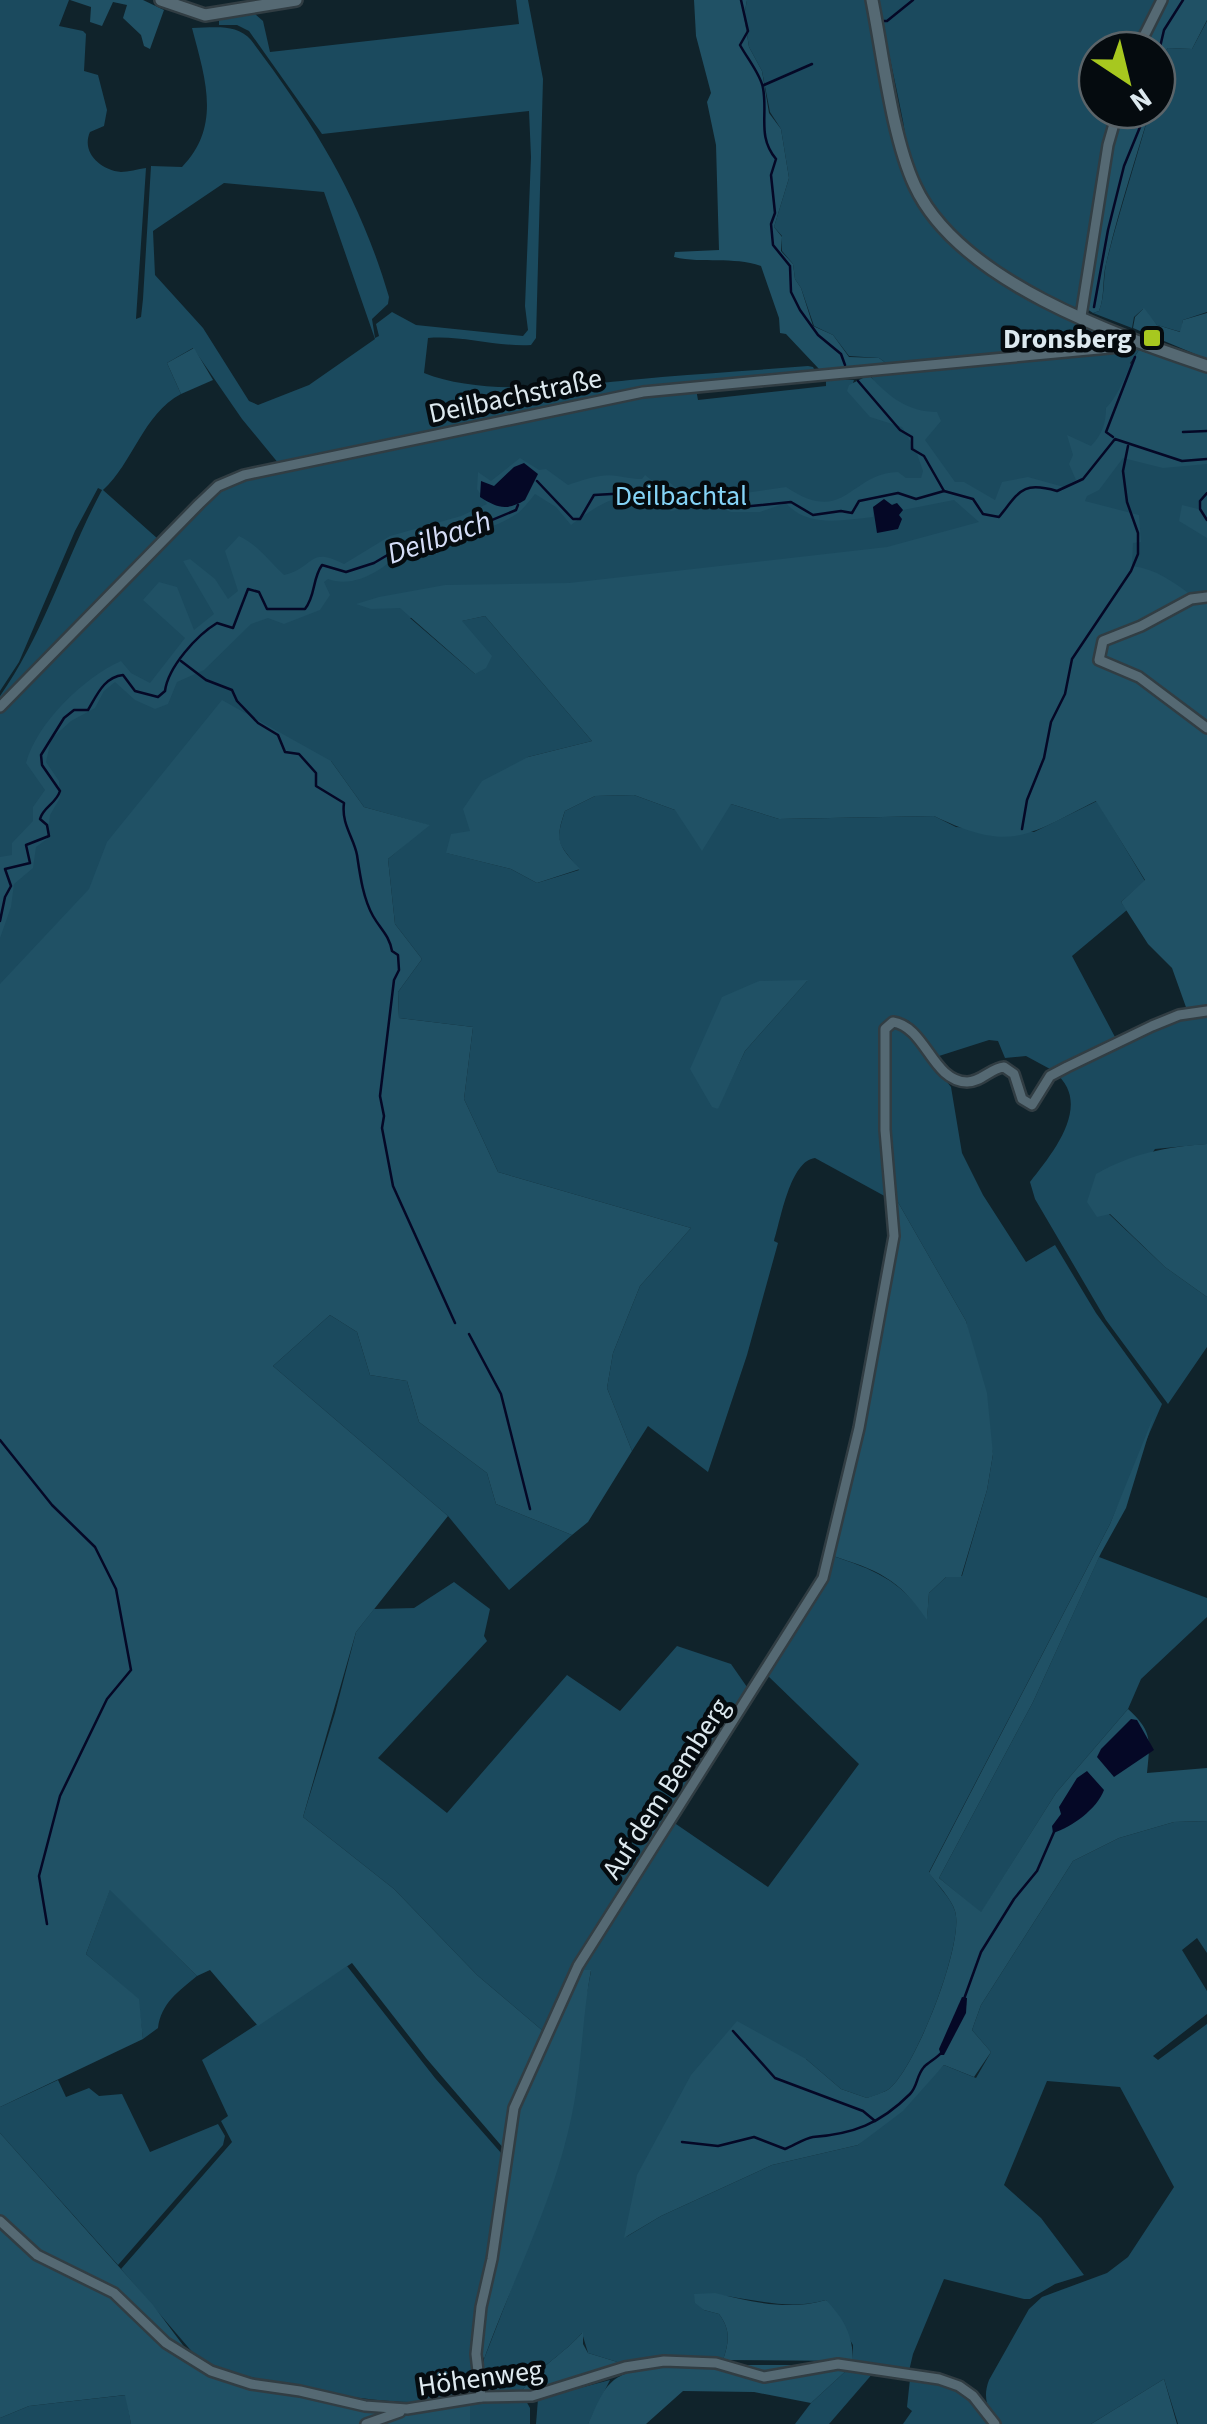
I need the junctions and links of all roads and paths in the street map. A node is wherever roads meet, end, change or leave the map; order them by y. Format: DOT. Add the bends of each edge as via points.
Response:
graph roads {
  1 [pos="161,0"];
  2 [pos="296,0"];
  3 [pos="872,0"];
  4 [pos="1162,0"];
  5 [pos="1147,30"];
  6 [pos="1112,130"];
  7 [pos="1082,316"];
  8 [pos="1132,341"];
  9 [pos="1207,366"];
  10 [pos="1207,597"];
  11 [pos="0,708"];
  12 [pos="1207,728"];
  13 [pos="1207,1011"];
  14 [pos="0,2221"];
  15 [pos="481,2397"];
  16 [pos="407,2410"];
  17 [pos="366,2424"];
  18 [pos="995,2424"];
  1 -- 2 [label="main road" via="205,16"];
  3 -- 7 [label="main road" via="902,145 925,204 1002,275"];
  4 -- 5 [label="street"];
  6 -- 7 [label="street"];
  7 -- 8 [label="main road"];
  8 -- 9 [label="main road"];
  8 -- 11 [label="street, Deilbachstraße" via="643,392 244,475 199,504"];
  10 -- 12 [label="street" via="1103,641 1099,660 1139,677"];
  13 -- 15 [label="street, Auf dem Bemberg" via="1152,1026 1066,1067 1050,1076 1032,1104 1004,1067 962,1081 906,1025 893,1022 883,1034 894,1236 823,1578 578,1966 514,2108 481,2308"];
  14 -- 16 [label="street, Höhenweg" via="37,2255 114,2294 166,2343 211,2371"];
  15 -- 16 [label="street, Höhenweg"];
  15 -- 18 [label="street, Höhenweg" via="532,2396 664,2361 716,2363 764,2376 838,2364 959,2386"];
  16 -- 17 [label="street"];
}
